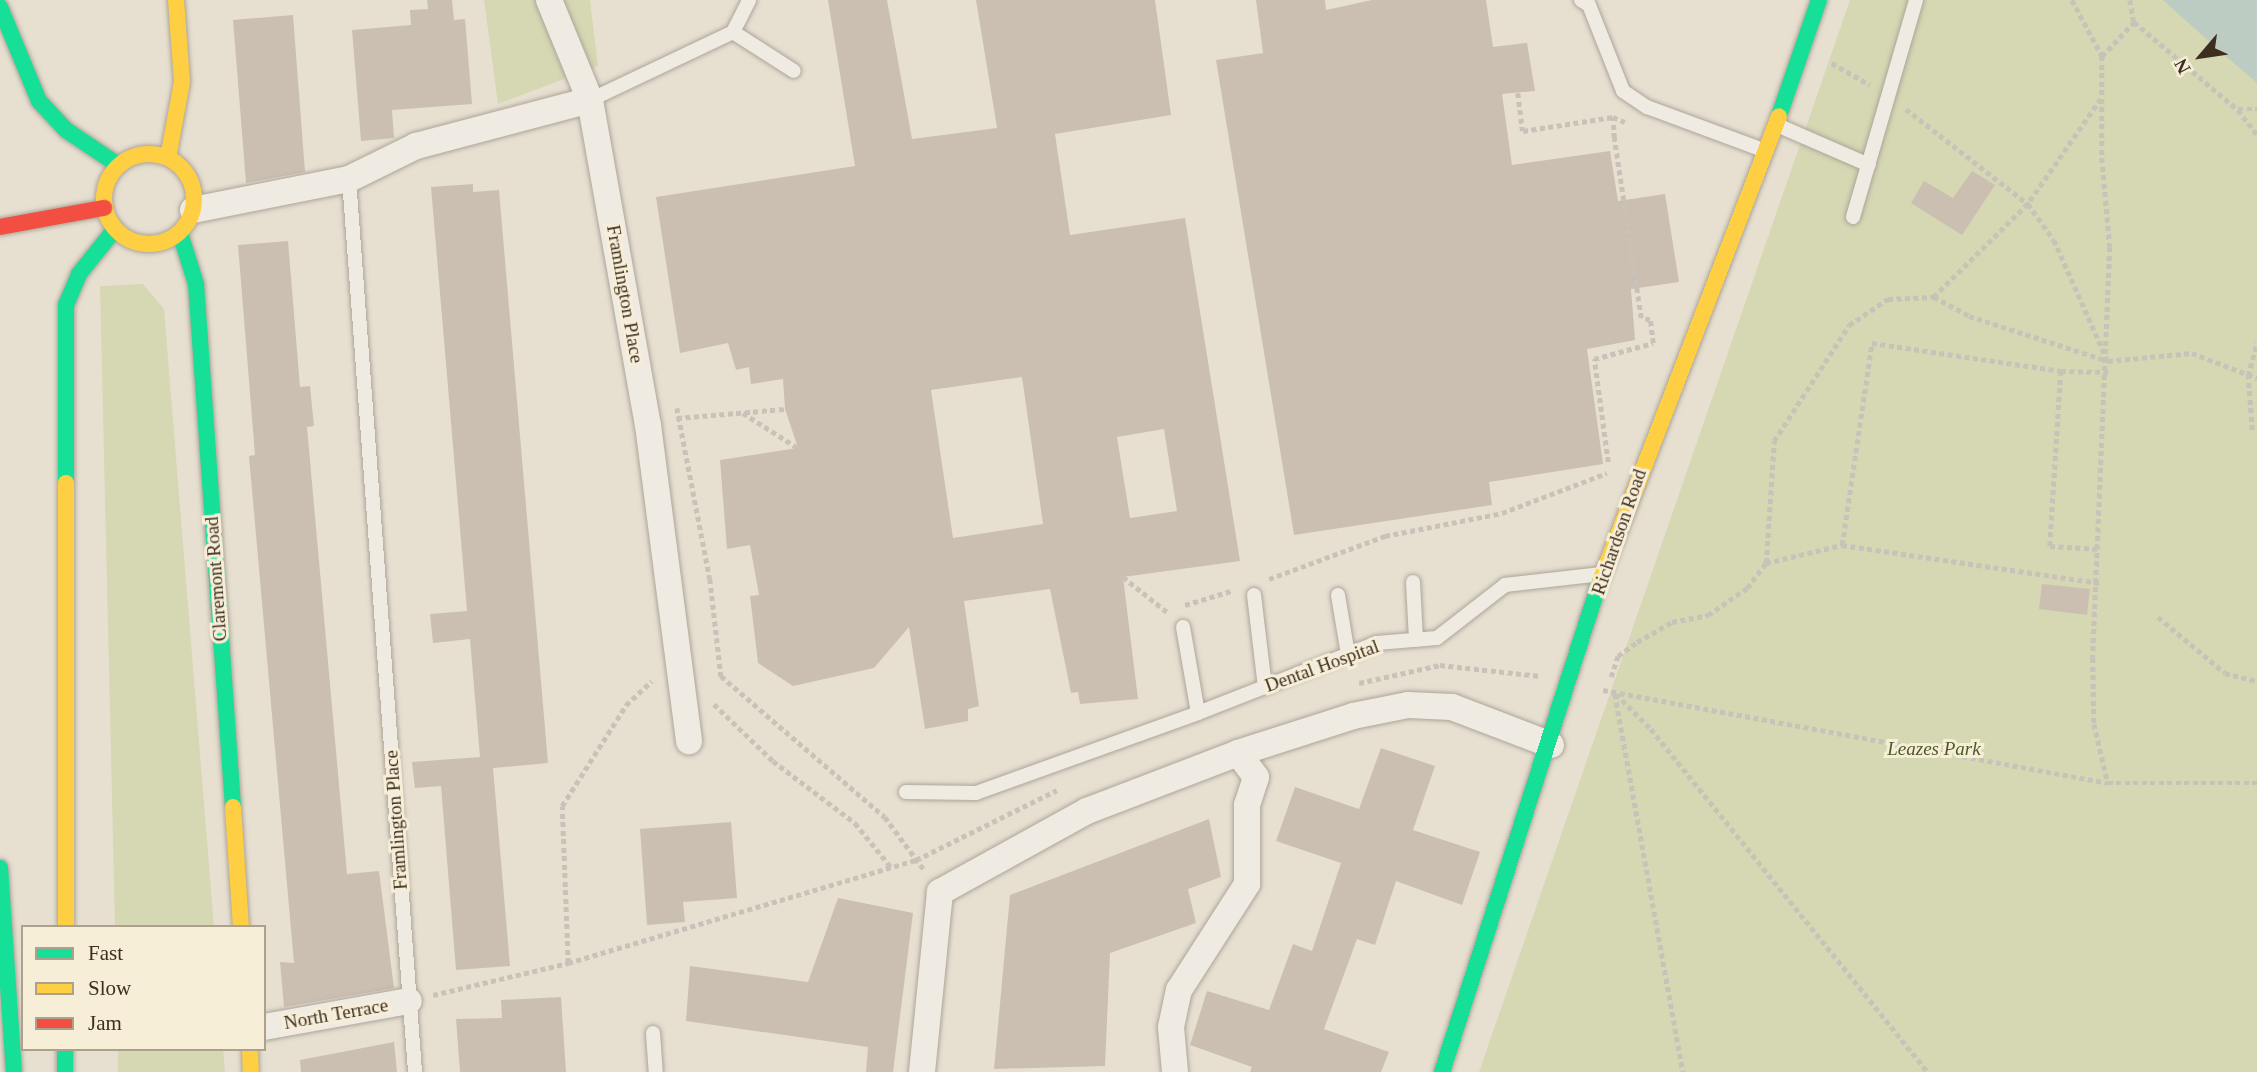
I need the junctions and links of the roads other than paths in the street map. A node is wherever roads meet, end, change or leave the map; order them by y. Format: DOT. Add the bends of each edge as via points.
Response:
graph roads {
  1 [pos="176,0"];
  2 [pos="549,0"];
  3 [pos="749,0"];
  4 [pos="1581,0"];
  5 [pos="1819,0"];
  6 [pos="1916,0"];
  7 [pos="0,7"];
  8 [pos="733,32"];
  9 [pos="794,71"];
  10 [pos="590,100"];
  11 [pos="1776,125"];
  12 [pos="1767,151"];
  13 [pos="168,158"];
  14 [pos="1869,164"];
  15 [pos="118,165"];
  16 [pos="349,179"];
  17 [pos="104,208"];
  18 [pos="193,210"];
  19 [pos="1853,217"];
  20 [pos="0,227"];
  21 [pos="115,229"];
  22 [pos="180,233"];
  23 [pos="1602,574"];
  24 [pos="1413,582"];
  25 [pos="1338,594"];
  26 [pos="1255,595"];
  27 [pos="1183,626"];
  28 [pos="1416,640"];
  29 [pos="1348,654"];
  30 [pos="1265,687"];
  31 [pos="1198,713"];
  32 [pos="689,741"];
  33 [pos="1550,745"];
  34 [pos="1238,753"];
  35 [pos="906,792"];
  36 [pos="0,868"];
  37 [pos="66,925"];
  38 [pos="241,925"];
  39 [pos="409,1001"];
  40 [pos="266,1027"];
  41 [pos="653,1033"];
  42 [pos="65,1051"];
  43 [pos="250,1051"];
  44 [pos="14,1072"];
  45 [pos="65,1072"];
  46 [pos="251,1072"];
  47 [pos="415,1072"];
  48 [pos="656,1072"];
  49 [pos="922,1072"];
  50 [pos="1175,1072"];
  51 [pos="1442,1072"];
  1 -- 13 [label="main road" via="182,82"];
  2 -- 10 [label="street, Framlington Place"];
  3 -- 8 [label="lane"];
  4 -- 12 [label="lane" via="1589,5 1623,91 1647,107"];
  5 -- 11 [label="main road, Richardson Road"];
  6 -- 14 [label="lane"];
  7 -- 15 [label="main road" via="39,102 66,130"];
  8 -- 9 [label="lane"];
  8 -- 10 [label="lane"];
  10 -- 16 [label="street" via="416,146"];
  10 -- 32 [label="street, Framlington Place" via="648,425"];
  11 -- 12 [label="main road, Richardson Road"];
  11 -- 14 [label="lane"];
  12 -- 23 [label="main road, Richardson Road"];
  13 -- 15 [label="main road" via="142,154"];
  13 -- 18 [label="main road" via="189,179"];
  14 -- 19 [label="lane"];
  15 -- 17 [label="main road" via="104,192"];
  16 -- 18 [label="street"];
  16 -- 39 [label="lane, Framlington Place"];
  17 -- 20 [label="main road"];
  17 -- 21 [label="main road"];
  18 -- 22 [label="main road"];
  21 -- 22 [label="main road" via="139,244 160,243"];
  21 -- 37 [label="main road" via="79,274 66,305"];
  22 -- 38 [label="main road, Claremont Road" via="195,284"];
  23 -- 28 [label="lane, Dental Hospital" via="1505,585 1437,638"];
  23 -- 33 [label="main road, Richardson Road"];
  24 -- 28 [label="lane"];
  25 -- 29 [label="lane"];
  26 -- 30 [label="lane"];
  27 -- 31 [label="lane"];
  28 -- 29 [label="lane, Dental Hospital" via="1377,643"];
  29 -- 30 [label="lane, Dental Hospital"];
  30 -- 31 [label="lane, Dental Hospital"];
  31 -- 35 [label="lane, Dental Hospital" via="975,793"];
  33 -- 34 [label="street" via="1452,707 1408,705 1353,716"];
  33 -- 51 [label="main road, Richardson Road"];
  34 -- 49 [label="street" via="1087,811 940,892"];
  34 -- 50 [label="street" via="1256,777 1247,805 1247,884 1180,990 1171,1027"];
  36 -- 44 [label="main road"];
  39 -- 40 [label="street, North Terrace"];
  39 -- 47 [label="lane, Framlington Place"];
  41 -- 48 [label="lane"];
  42 -- 45 [label="main road"];
  43 -- 46 [label="main road"];
}
